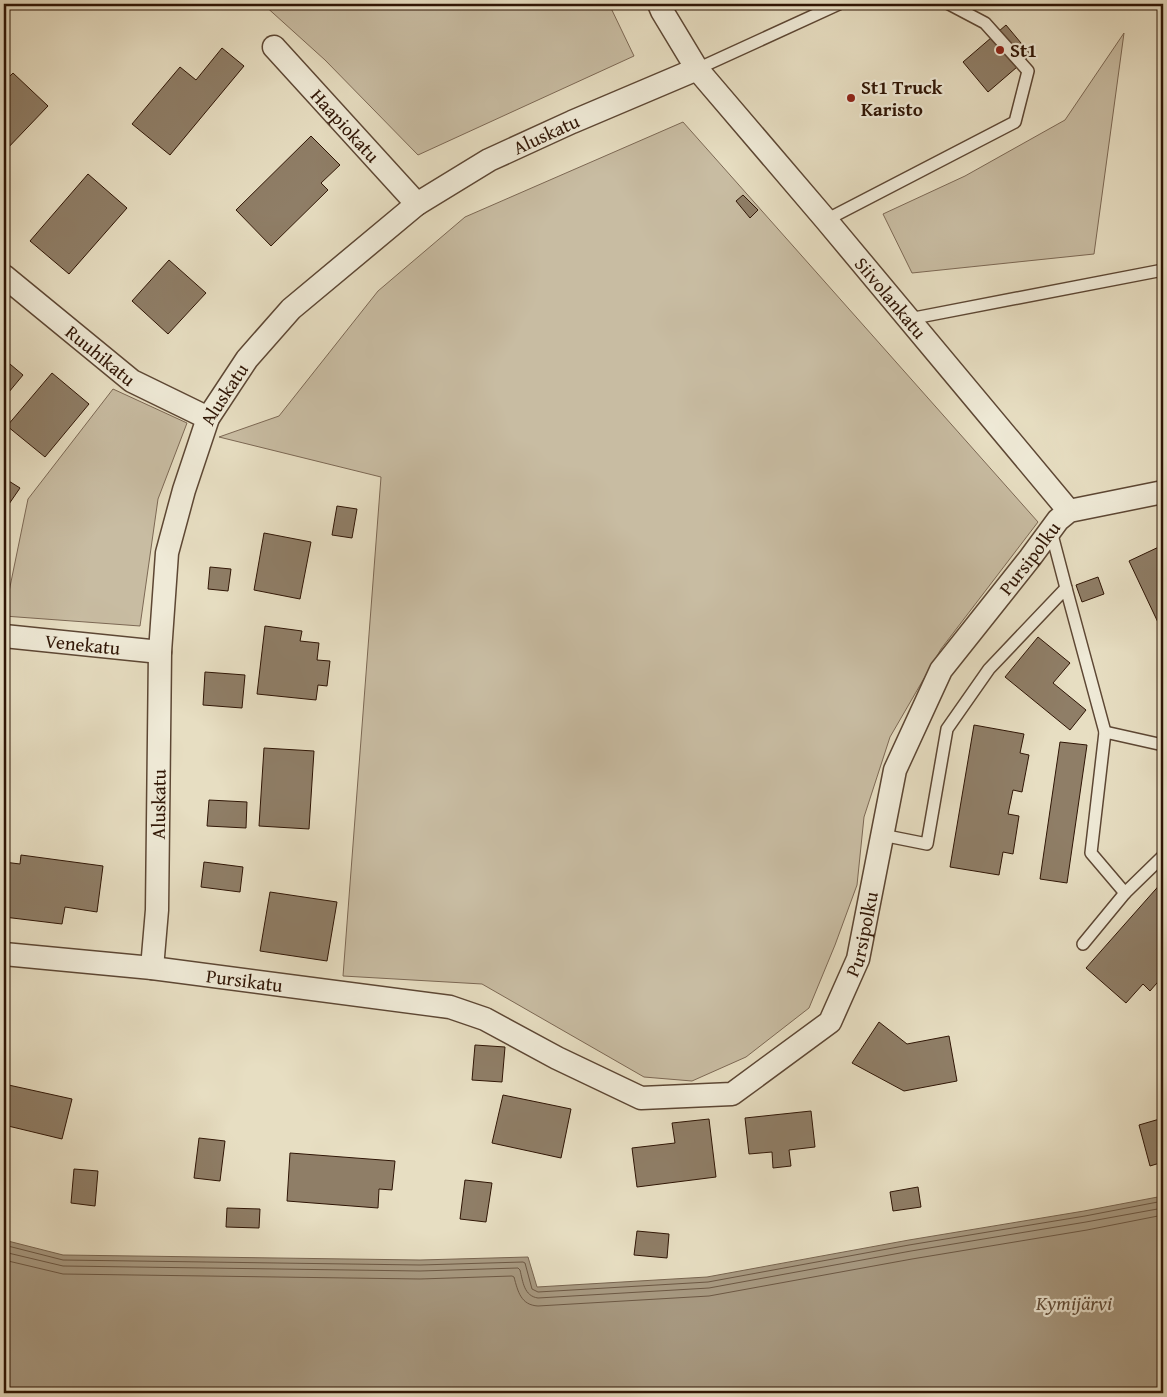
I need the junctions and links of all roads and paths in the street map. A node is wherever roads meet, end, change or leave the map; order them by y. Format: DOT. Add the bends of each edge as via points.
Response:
graph roads {
  1 [pos="659,4"];
  2 [pos="839,4"];
  3 [pos="949,4"];
  4 [pos="274,48"];
  5 [pos="697,69"];
  6 [pos="417,204"];
  7 [pos="826,220"];
  8 [pos="1163,270"];
  9 [pos="4,276"];
  10 [pos="909,319"];
  11 [pos="208,418"];
  12 [pos="1163,492"];
  13 [pos="1069,511"];
  14 [pos="1051,531"];
  15 [pos="1066,588"];
  16 [pos="4,636"];
  17 [pos="160,652"];
  18 [pos="1105,732"];
  19 [pos="1163,746"];
  20 [pos="882,835"];
  21 [pos="1163,856"];
  22 [pos="1126,893"];
  23 [pos="1083,944"];
  24 [pos="4,954"];
  25 [pos="152,968"];
  26 [pos="485,1019"];
  1 -- 5 [label="street, Siivolankatu"];
  2 -- 5 [label="lane"];
  3 -- 7 [label="lane" via="985,22 1028,71 1015,122"];
  4 -- 6 [label="street, Haapiokatu"];
  5 -- 6 [label="street, Aluskatu" via="489,160"];
  5 -- 7 [label="street, Siivolankatu"];
  6 -- 11 [label="street, Aluskatu" via="291,309 247,360"];
  7 -- 10 [label="street, Siivolankatu"];
  8 -- 10 [label="lane"];
  9 -- 11 [label="street, Ruuhikatu" via="132,381"];
  10 -- 13 [label="street, Siivolankatu"];
  11 -- 17 [label="street, Aluskatu" via="167,553"];
  12 -- 13 [label="street"];
  13 -- 14 [label="street, Pursipolku"];
  14 -- 15 [label="lane"];
  14 -- 20 [label="street, Pursipolku" via="941,670 895,770"];
  15 -- 18 [label="lane"];
  15 -- 20 [label="lane" via="989,669 947,729 927,844"];
  16 -- 17 [label="street, Venekatu"];
  17 -- 25 [label="street, Aluskatu" via="157,910"];
  18 -- 19 [label="lane"];
  18 -- 22 [label="lane" via="1091,853"];
  20 -- 26 [label="street, Pursipolku" via="858,958 830,1022 732,1094 641,1098"];
  21 -- 22 [label="lane"];
  22 -- 23 [label="lane"];
  24 -- 25 [label="street, Pursikatu"];
  25 -- 26 [label="street, Pursikatu" via="450,1007"];
}
